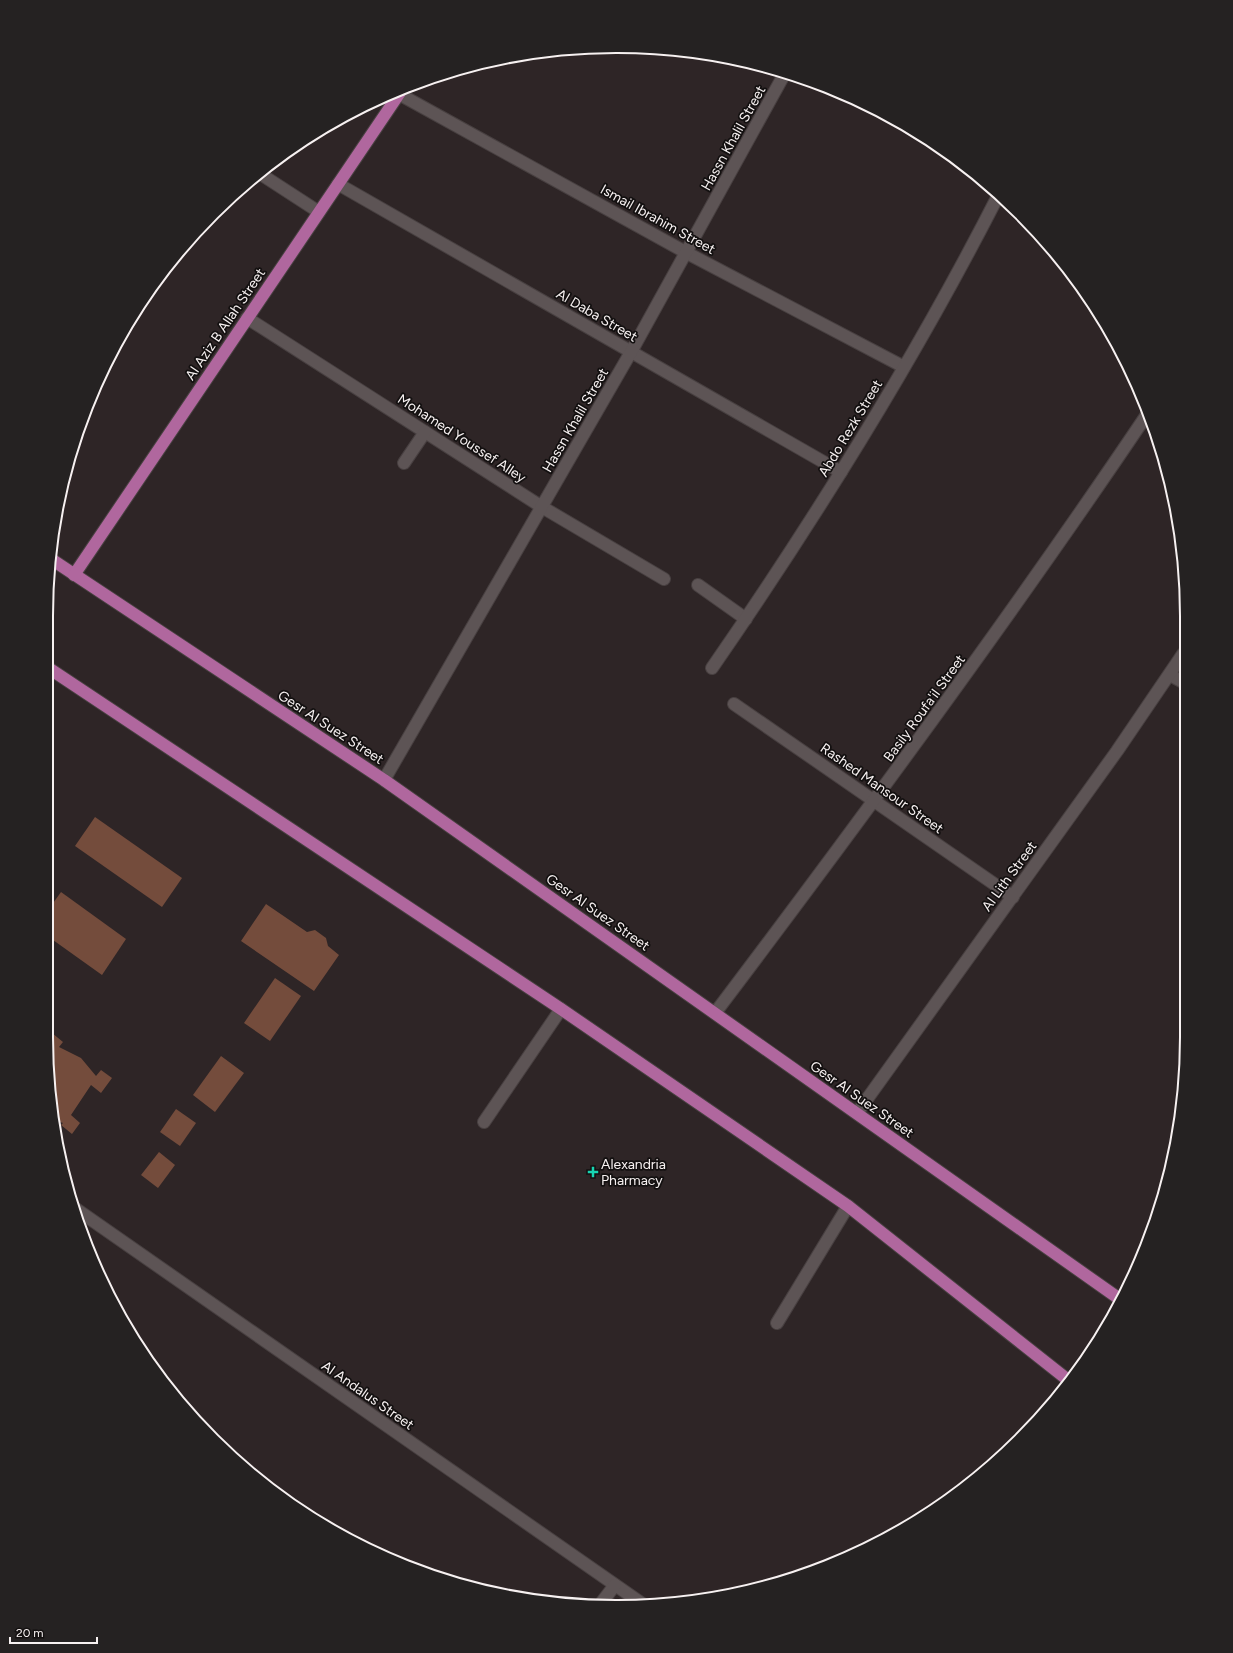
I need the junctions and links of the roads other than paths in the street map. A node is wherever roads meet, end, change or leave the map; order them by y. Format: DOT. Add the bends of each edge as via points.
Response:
graph roads {
  1 [pos="782,78"];
  2 [pos="405,95"];
  3 [pos="396,98"];
  4 [pos="264,176"];
  5 [pos="338,184"];
  6 [pos="996,200"];
  7 [pos="319,212"];
  8 [pos="687,253"];
  9 [pos="247,318"];
  10 [pos="631,352"];
  11 [pos="904,367"];
  12 [pos="1144,419"];
  13 [pos="425,432"];
  14 [pos="404,463"];
  15 [pos="841,472"];
  16 [pos="542,507"];
  17 [pos="56,562"];
  18 [pos="74,575"];
  19 [pos="664,579"];
  20 [pos="698,585"];
  21 [pos="746,619"];
  22 [pos="1180,659"];
  23 [pos="712,668"];
  24 [pos="53,671"];
  25 [pos="1170,675"];
  26 [pos="1180,680"];
  27 [pos="734,704"];
  28 [pos="384,780"];
  29 [pos="875,802"];
  30 [pos="1013,896"];
  31 [pos="561,1008"];
  32 [pos="715,1013"];
  33 [pos="856,1113"];
  34 [pos="484,1122"];
  35 [pos="848,1206"];
  36 [pos="81,1212"];
  37 [pos="1117,1295"];
  38 [pos="776,1323"];
  39 [pos="1065,1378"];
  40 [pos="615,1585"];
  41 [pos="636,1599"];
  42 [pos="604,1600"];
  1 -- 8 [label="street, Hassn Khalil Street"];
  2 -- 8 [label="street, Ismail Ibrahim Street"];
  3 -- 5 [label="main road, Al Aziz B Allah Street"];
  4 -- 7 [label="street"];
  5 -- 7 [label="main road, Al Aziz B Allah Street"];
  5 -- 10 [label="street, Al Daba Street"];
  6 -- 11 [label="street, Abdo Rezk Street"];
  7 -- 9 [label="main road, Al Aziz B Allah Street"];
  8 -- 10 [label="street, Hassn Khalil Street"];
  8 -- 11 [label="street, Ismail Ibrahim Street"];
  9 -- 13 [label="street, Mohamed Youssef Alley"];
  9 -- 18 [label="main road, Al Aziz B Allah Street"];
  10 -- 15 [label="street, Al Daba Street"];
  10 -- 16 [label="street, Hassn Khalil Street"];
  11 -- 15 [label="street, Abdo Rezk Street"];
  12 -- 29 [label="street, Basily Roufa'il Street" via="983,652"];
  13 -- 14 [label="street"];
  13 -- 16 [label="street, Mohamed Youssef Alley"];
  15 -- 21 [label="street, Abdo Rezk Street"];
  16 -- 19 [label="street, Mohamed Youssef Alley"];
  16 -- 28 [label="street, Hassn Khalil Street"];
  17 -- 18 [label="main road, Gesr Al Suez Street"];
  18 -- 28 [label="main road, Gesr Al Suez Street"];
  20 -- 21 [label="street"];
  21 -- 23 [label="street, Abdo Rezk Street"];
  22 -- 25 [label="street, Al Lith Street"];
  24 -- 31 [label="main road"];
  25 -- 26 [label="street"];
  25 -- 30 [label="street, Al Lith Street"];
  27 -- 29 [label="street, Rashed Mansour Street"];
  28 -- 32 [label="main road, Gesr Al Suez Street"];
  29 -- 30 [label="street, Rashed Mansour Street"];
  29 -- 32 [label="street, Basily Roufa'il Street"];
  30 -- 33 [label="street, Al Lith Street"];
  31 -- 34 [label="street"];
  31 -- 35 [label="main road"];
  32 -- 33 [label="main road, Gesr Al Suez Street"];
  33 -- 37 [label="main road, Gesr Al Suez Street"];
  35 -- 38 [label="street"];
  35 -- 39 [label="main road"];
  36 -- 40 [label="street, Al Andalus Street"];
  40 -- 41 [label="street, Al Andalus Street"];
  40 -- 42 [label="street"];
}
